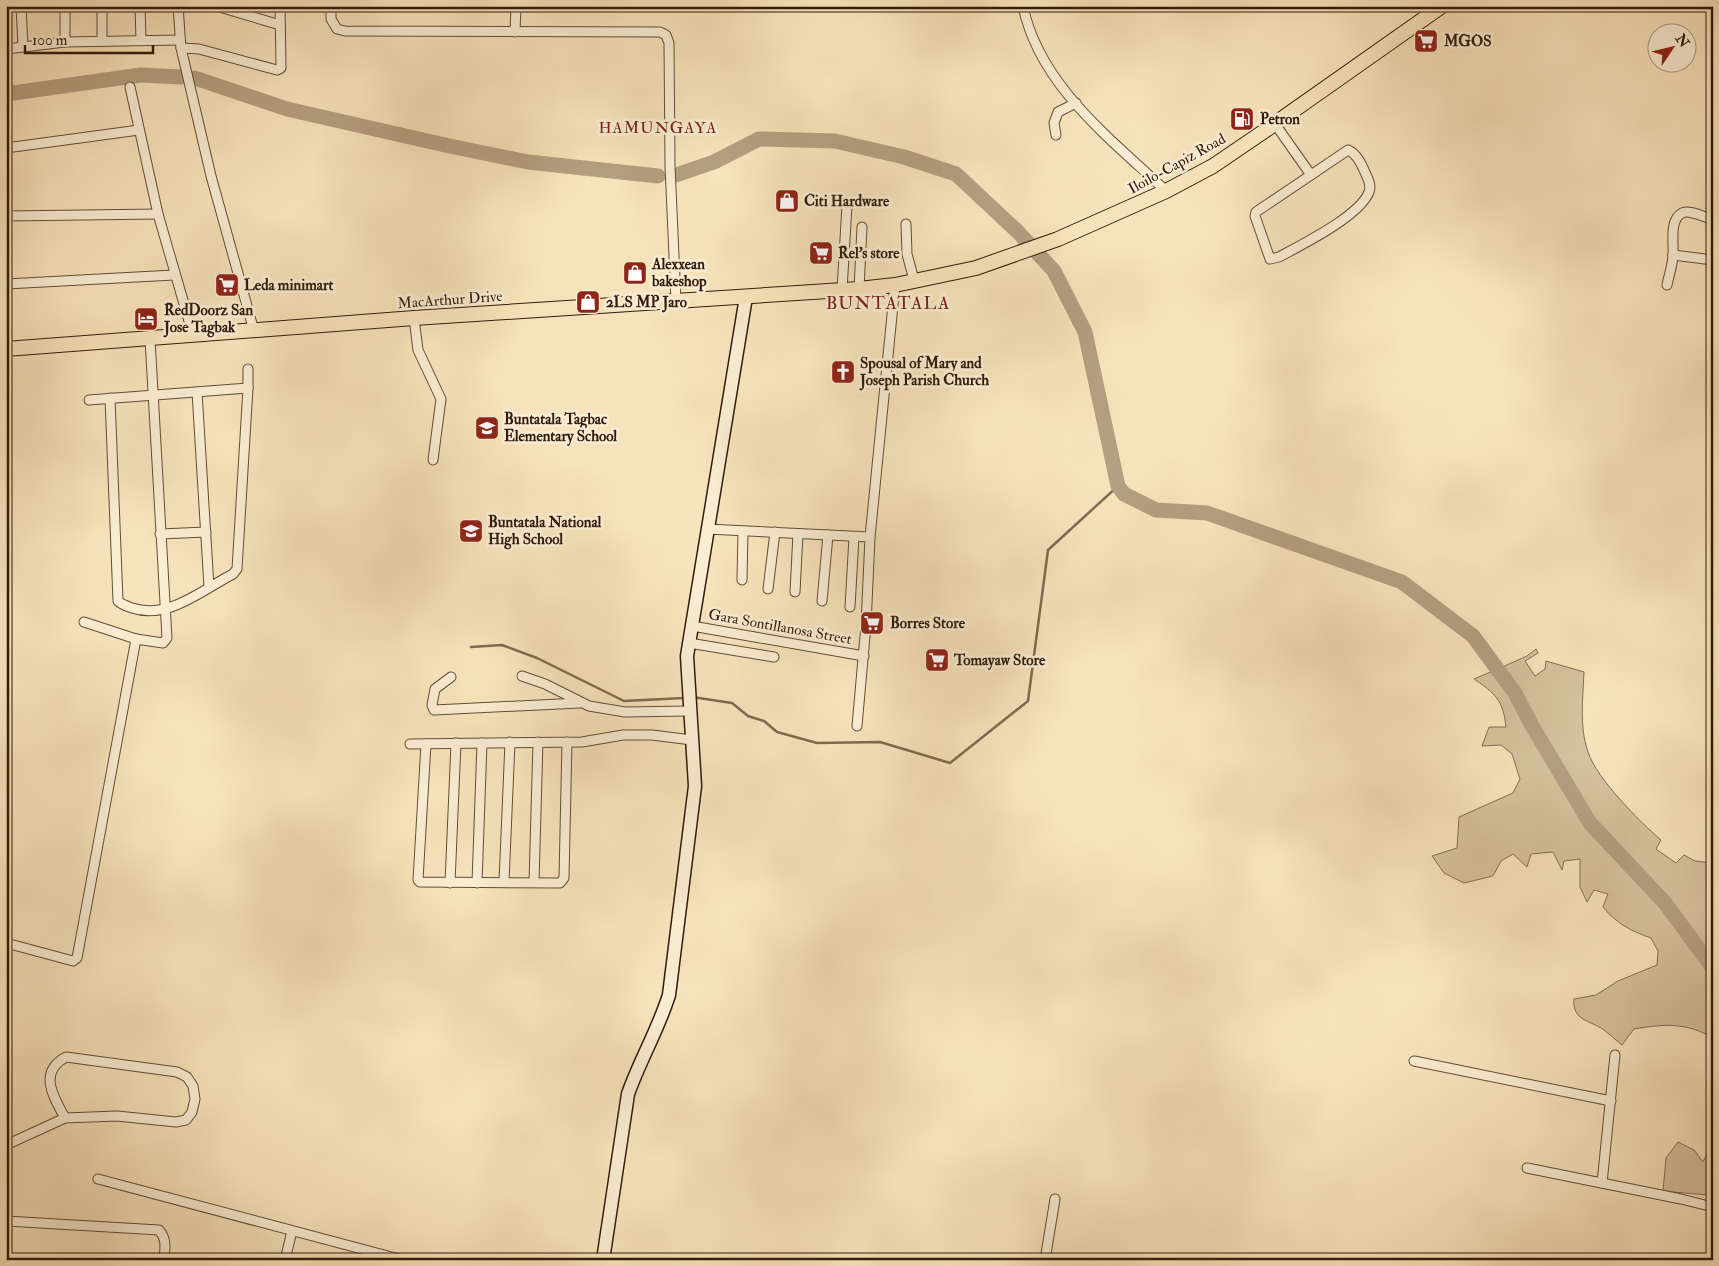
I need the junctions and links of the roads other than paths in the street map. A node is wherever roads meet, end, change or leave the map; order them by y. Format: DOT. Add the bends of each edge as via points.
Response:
graph roads {
  1 [pos="22,6"];
  2 [pos="65,6"];
  3 [pos="102,6"];
  4 [pos="140,6"];
  5 [pos="178,6"];
  6 [pos="216,6"];
  7 [pos="280,6"];
  8 [pos="331,6"];
  9 [pos="516,6"];
  10 [pos="1022,6"];
  11 [pos="1442,6"];
  12 [pos="280,25"];
  13 [pos="515,32"];
  14 [pos="141,40"];
  15 [pos="102,41"];
  16 [pos="65,42"];
  17 [pos="180,44"];
  18 [pos="23,47"];
  19 [pos="6,49"];
  20 [pos="130,88"];
  21 [pos="1076,104"];
  22 [pos="1276,124"];
  23 [pos="139,130"];
  24 [pos="1056,135"];
  25 [pos="6,148"];
  26 [pos="1311,175"];
  27 [pos="1166,192"];
  28 [pos="847,205"];
  29 [pos="158,214"];
  30 [pos="6,216"];
  31 [pos="1713,219"];
  32 [pos="906,224"];
  33 [pos="862,227"];
  34 [pos="1673,255"];
  35 [pos="1713,260"];
  36 [pos="174,275"];
  37 [pos="914,280"];
  38 [pos="6,284"];
  39 [pos="895,285"];
  40 [pos="1667,285"];
  41 [pos="859,289"];
  42 [pos="842,290"];
  43 [pos="746,297"];
  44 [pos="676,301"];
  45 [pos="414,318"];
  46 [pos="254,331"];
  47 [pos="193,335"];
  48 [pos="150,339"];
  49 [pos="6,349"];
  50 [pos="248,369"];
  51 [pos="248,388"];
  52 [pos="197,392"];
  53 [pos="152,395"];
  54 [pos="110,398"];
  55 [pos="89,400"];
  56 [pos="433,460"];
  57 [pos="707,529"];
  58 [pos="743,531"];
  59 [pos="206,532"];
  60 [pos="775,532"];
  61 [pos="160,534"];
  62 [pos="798,534"];
  63 [pos="828,535"];
  64 [pos="854,537"];
  65 [pos="870,537"];
  66 [pos="742,580"];
  67 [pos="209,587"];
  68 [pos="768,588"];
  69 [pos="795,592"];
  70 [pos="822,601"];
  71 [pos="850,607"];
  72 [pos="166,610"];
  73 [pos="84,622"];
  74 [pos="692,626"];
  75 [pos="136,639"];
  76 [pos="689,643"];
  77 [pos="864,656"];
  78 [pos="774,657"];
  79 [pos="522,676"];
  80 [pos="451,677"];
  81 [pos="580,703"];
  82 [pos="689,708"];
  83 [pos="857,726"];
  84 [pos="692,740"];
  85 [pos="510,742"];
  86 [pos="538,742"];
  87 [pos="567,742"];
  88 [pos="456,743"];
  89 [pos="482,743"];
  90 [pos="410,744"];
  91 [pos="426,744"];
  92 [pos="477,882"];
  93 [pos="504,882"];
  94 [pos="534,882"];
  95 [pos="450,883"];
  96 [pos="6,942"];
  97 [pos="1615,1055"];
  98 [pos="1414,1061"];
  99 [pos="1610,1100"];
  100 [pos="64,1118"];
  101 [pos="6,1145"];
  102 [pos="1527,1168"];
  103 [pos="98,1179"];
  104 [pos="1602,1183"];
  105 [pos="1055,1198"];
  106 [pos="1713,1207"];
  107 [pos="6,1221"];
  108 [pos="292,1231"];
  109 [pos="164,1260"];
  110 [pos="285,1260"];
  111 [pos="403,1260"];
  112 [pos="603,1260"];
  113 [pos="1045,1260"];
  1 -- 18 [label="street"];
  2 -- 16 [label="street"];
  3 -- 15 [label="street"];
  4 -- 14 [label="street"];
  5 -- 17 [label="street"];
  6 -- 12 [label="street"];
  7 -- 12 [label="street"];
  8 -- 13 [label="street" via="331,19 337,29 345,31"];
  9 -- 13 [label="street"];
  10 -- 21 [label="street" via="1032,37 1056,79"];
  11 -- 22 [label="main road, Iloilo-Capiz Road"];
  12 -- 17 [label="street" via="282,65 277,70"];
  13 -- 44 [label="street" via="660,32 666,36"];
  14 -- 15 [label="street"];
  14 -- 17 [label="street"];
  15 -- 16 [label="street"];
  16 -- 18 [label="street"];
  17 -- 46 [label="street" via="211,176"];
  18 -- 19 [label="street"];
  20 -- 23 [label="street"];
  21 -- 24 [label="street" via="1058,112 1054,123"];
  21 -- 27 [label="street"];
  22 -- 26 [label="street"];
  22 -- 27 [label="main road, Iloilo-Capiz Road" via="1213,166"];
  23 -- 25 [label="street"];
  23 -- 29 [label="street"];
  26 -- 26 [label="street" via="1255,214 1270,259 1280,257 1341,221 1370,191 1364,169 1350,150"];
  27 -- 37 [label="main road, Iloilo-Capiz Road" via="1019,254 976,268"];
  28 -- 42 [label="street"];
  29 -- 30 [label="street"];
  29 -- 36 [label="street"];
  31 -- 34 [label="street" via="1682,213 1673,231"];
  32 -- 37 [label="street" via="907,254"];
  33 -- 41 [label="street"];
  34 -- 35 [label="street"];
  34 -- 40 [label="street"];
  36 -- 38 [label="street"];
  36 -- 47 [label="street"];
  37 -- 39 [label="main road, Iloilo-Capiz Road"];
  39 -- 41 [label="main road, MacArthur Drive"];
  39 -- 65 [label="street"];
  41 -- 42 [label="main road, MacArthur Drive"];
  42 -- 43 [label="main road, MacArthur Drive"];
  43 -- 44 [label="main road, MacArthur Drive"];
  43 -- 57 [label="street"];
  44 -- 45 [label="main road, MacArthur Drive"];
  45 -- 46 [label="main road, MacArthur Drive"];
  45 -- 56 [label="street" via="418,350 441,400"];
  46 -- 47 [label="main road, MacArthur Drive"];
  47 -- 48 [label="main road, MacArthur Drive"];
  48 -- 49 [label="main road, MacArthur Drive"];
  48 -- 53 [label="street"];
  50 -- 51 [label="street"];
  51 -- 52 [label="street"];
  51 -- 67 [label="street" via="237,570"];
  52 -- 53 [label="street"];
  52 -- 59 [label="street"];
  53 -- 54 [label="street"];
  53 -- 61 [label="street"];
  54 -- 55 [label="street"];
  54 -- 72 [label="street" via="118,601 144,612"];
  57 -- 58 [label="street"];
  57 -- 74 [label="street"];
  58 -- 60 [label="street"];
  58 -- 66 [label="street"];
  59 -- 61 [label="street"];
  59 -- 67 [label="street"];
  60 -- 62 [label="street"];
  60 -- 68 [label="street"];
  61 -- 72 [label="street"];
  62 -- 63 [label="street"];
  62 -- 69 [label="street"];
  63 -- 64 [label="street"];
  63 -- 70 [label="street"];
  64 -- 65 [label="street"];
  64 -- 71 [label="street"];
  65 -- 77 [label="street"];
  67 -- 72 [label="street"];
  72 -- 75 [label="street" via="166,641"];
  73 -- 75 [label="street"];
  74 -- 76 [label="street"];
  74 -- 77 [label="street, Gara Sontillanosa Street"];
  75 -- 96 [label="street" via="77,958 73,961"];
  76 -- 78 [label="street"];
  76 -- 82 [label="street"];
  77 -- 83 [label="street"];
  79 -- 81 [label="street"];
  80 -- 81 [label="street" via="435,689 434,710"];
  81 -- 82 [label="street" via="626,712"];
  82 -- 84 [label="street"];
  84 -- 87 [label="street" via="623,735"];
  84 -- 112 [label="street" via="695,786 669,995 659,1026 628,1094"];
  85 -- 86 [label="street"];
  85 -- 89 [label="street"];
  85 -- 93 [label="street"];
  86 -- 87 [label="street"];
  86 -- 94 [label="street"];
  87 -- 94 [label="street" via="564,878 560,883"];
  88 -- 89 [label="street"];
  88 -- 91 [label="street"];
  88 -- 95 [label="street"];
  89 -- 92 [label="street"];
  90 -- 91 [label="street"];
  91 -- 95 [label="street" via="418,880"];
  92 -- 93 [label="street"];
  92 -- 95 [label="street"];
  93 -- 94 [label="street"];
  97 -- 99 [label="street"];
  98 -- 99 [label="street"];
  99 -- 104 [label="street"];
  100 -- 100 [label="street" via="51,1092 50,1073 55,1063 66,1057 177,1072 187,1077 193,1086 195,1099 186,1120 176,1122 118,1116"];
  100 -- 101 [label="street"];
  102 -- 104 [label="street"];
  103 -- 108 [label="street"];
  104 -- 106 [label="street"];
  105 -- 113 [label="street"];
  107 -- 109 [label="street" via="159,1230 166,1243"];
  108 -- 110 [label="street"];
  108 -- 111 [label="street"];
}
